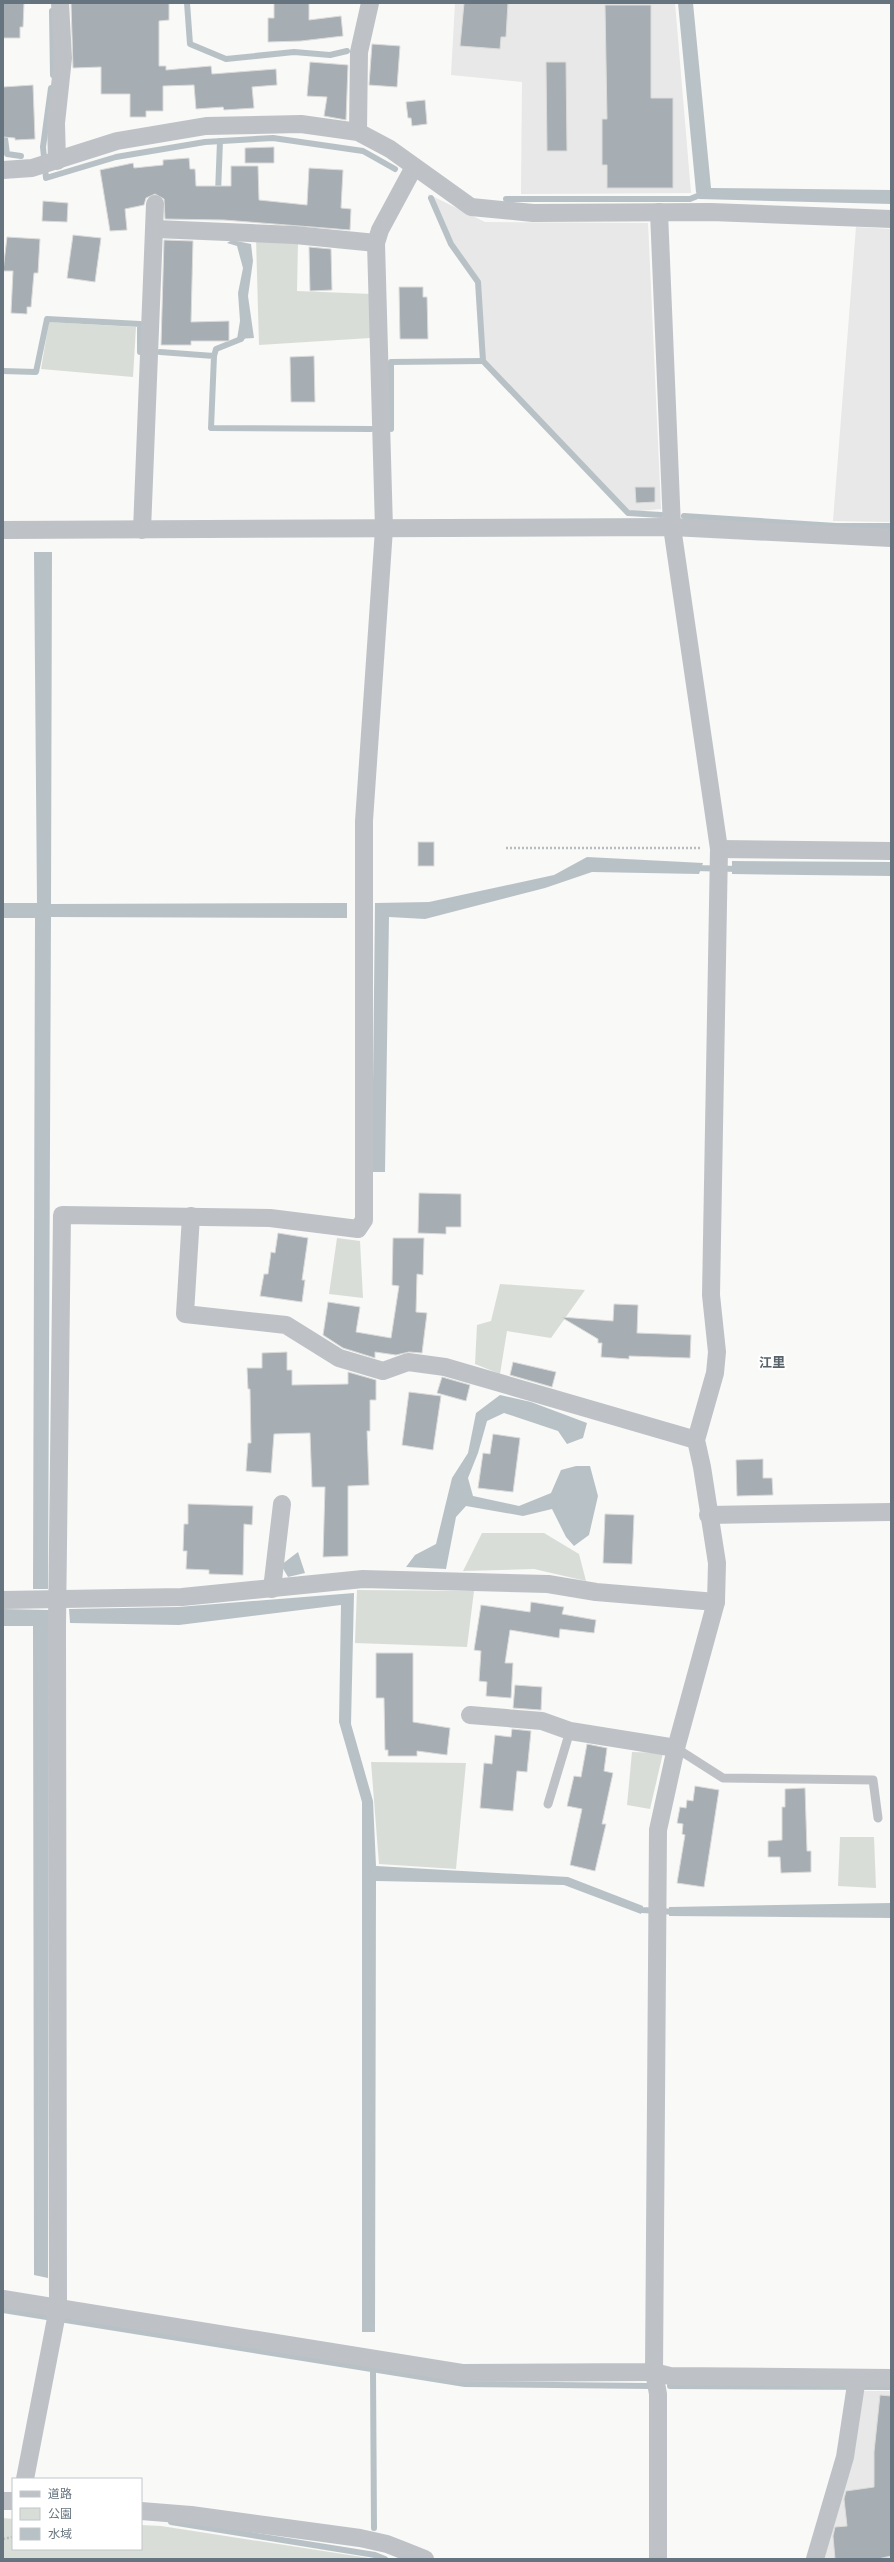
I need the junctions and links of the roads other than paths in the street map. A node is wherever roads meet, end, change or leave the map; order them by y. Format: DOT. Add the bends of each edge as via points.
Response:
graph roads {
  1 [pos="60,3"];
  2 [pos="370,3"];
  3 [pos="358,132"];
  4 [pos="57,161"];
  5 [pos="414,167"];
  6 [pos="3,170"];
  7 [pos="155,204"];
  8 [pos="659,212"];
  9 [pos="891,219"];
  10 [pos="156,229"];
  11 [pos="376,243"];
  12 [pos="672,528"];
  13 [pos="384,529"];
  14 [pos="3,530"];
  15 [pos="142,530"];
  16 [pos="891,538"];
  17 [pos="891,851"];
  18 [pos="716,859"];
  19 [pos="191,1216"];
  20 [pos="696,1440"];
  21 [pos="282,1504"];
  22 [pos="891,1512"];
  23 [pos="708,1515"];
  24 [pos="272,1589"];
  25 [pos="3,1600"];
  26 [pos="716,1602"];
  27 [pos="57,1604"];
  28 [pos="470,1715"];
  29 [pos="570,1731"];
  30 [pos="676,1748"];
  31 [pos="548,1804"];
  32 [pos="878,1818"];
  33 [pos="3,2300"];
  34 [pos="58,2308"];
  35 [pos="654,2372"];
  36 [pos="891,2378"];
  37 [pos="856,2386"];
  38 [pos="25,2478"];
  39 [pos="142,2511"];
  40 [pos="424,2559"];
  41 [pos="658,2559"];
  42 [pos="815,2559"];
  1 -- 4 [label="street" via="63,58 56,123"];
  2 -- 3 [label="street" via="359,52"];
  3 -- 4 [label="street" via="301,124 206,126 117,141"];
  3 -- 5 [label="street" via="390,149"];
  4 -- 6 [label="street" via="32,168"];
  5 -- 8 [label="street" via="471,207 533,213"];
  5 -- 11 [label="street" via="380,230"];
  7 -- 10 [label="street"];
  8 -- 9 [label="street"];
  8 -- 12 [label="street"];
  10 -- 11 [label="street" via="295,235"];
  10 -- 15 [label="street"];
  11 -- 13 [label="street"];
  12 -- 13 [label="street"];
  12 -- 16 [label="street"];
  12 -- 18 [label="street"];
  13 -- 15 [label="street"];
  13 -- 19 [label="street" via="364,821 364,1220 358,1229 270,1218"];
  14 -- 15 [label="street"];
  17 -- 18 [label="street"];
  18 -- 20 [label="street" via="711,1295 718,1352"];
  19 -- 20 [label="street" via="185,1314 286,1325 339,1358 384,1371 408,1362 445,1367"];
  19 -- 27 [label="street" via="62,1215"];
  20 -- 23 [label="street"];
  21 -- 24 [label="street"];
  22 -- 23 [label="street"];
  23 -- 26 [label="street" via="717,1563"];
  24 -- 26 [label="street" via="363,1579 474,1581 548,1584 596,1592"];
  24 -- 27 [label="street"];
  25 -- 27 [label="street"];
  26 -- 30 [label="street"];
  27 -- 34 [label="street"];
  28 -- 29 [label="street" via="542,1721"];
  29 -- 30 [label="street"];
  29 -- 31 [label="lane"];
  30 -- 32 [label="lane" via="723,1778 873,1780"];
  30 -- 35 [label="street" via="658,1830"];
  33 -- 34 [label="street"];
  34 -- 35 [label="street" via="462,2373"];
  34 -- 38 [label="street"];
  35 -- 37 [label="street" via="670,2376"];
  35 -- 41 [label="street" via="658,2394"];
  36 -- 37 [label="street"];
  37 -- 42 [label="street" via="845,2457"];
  39 -- 40 [label="street" via="191,2515 360,2538 387,2544"];
}
